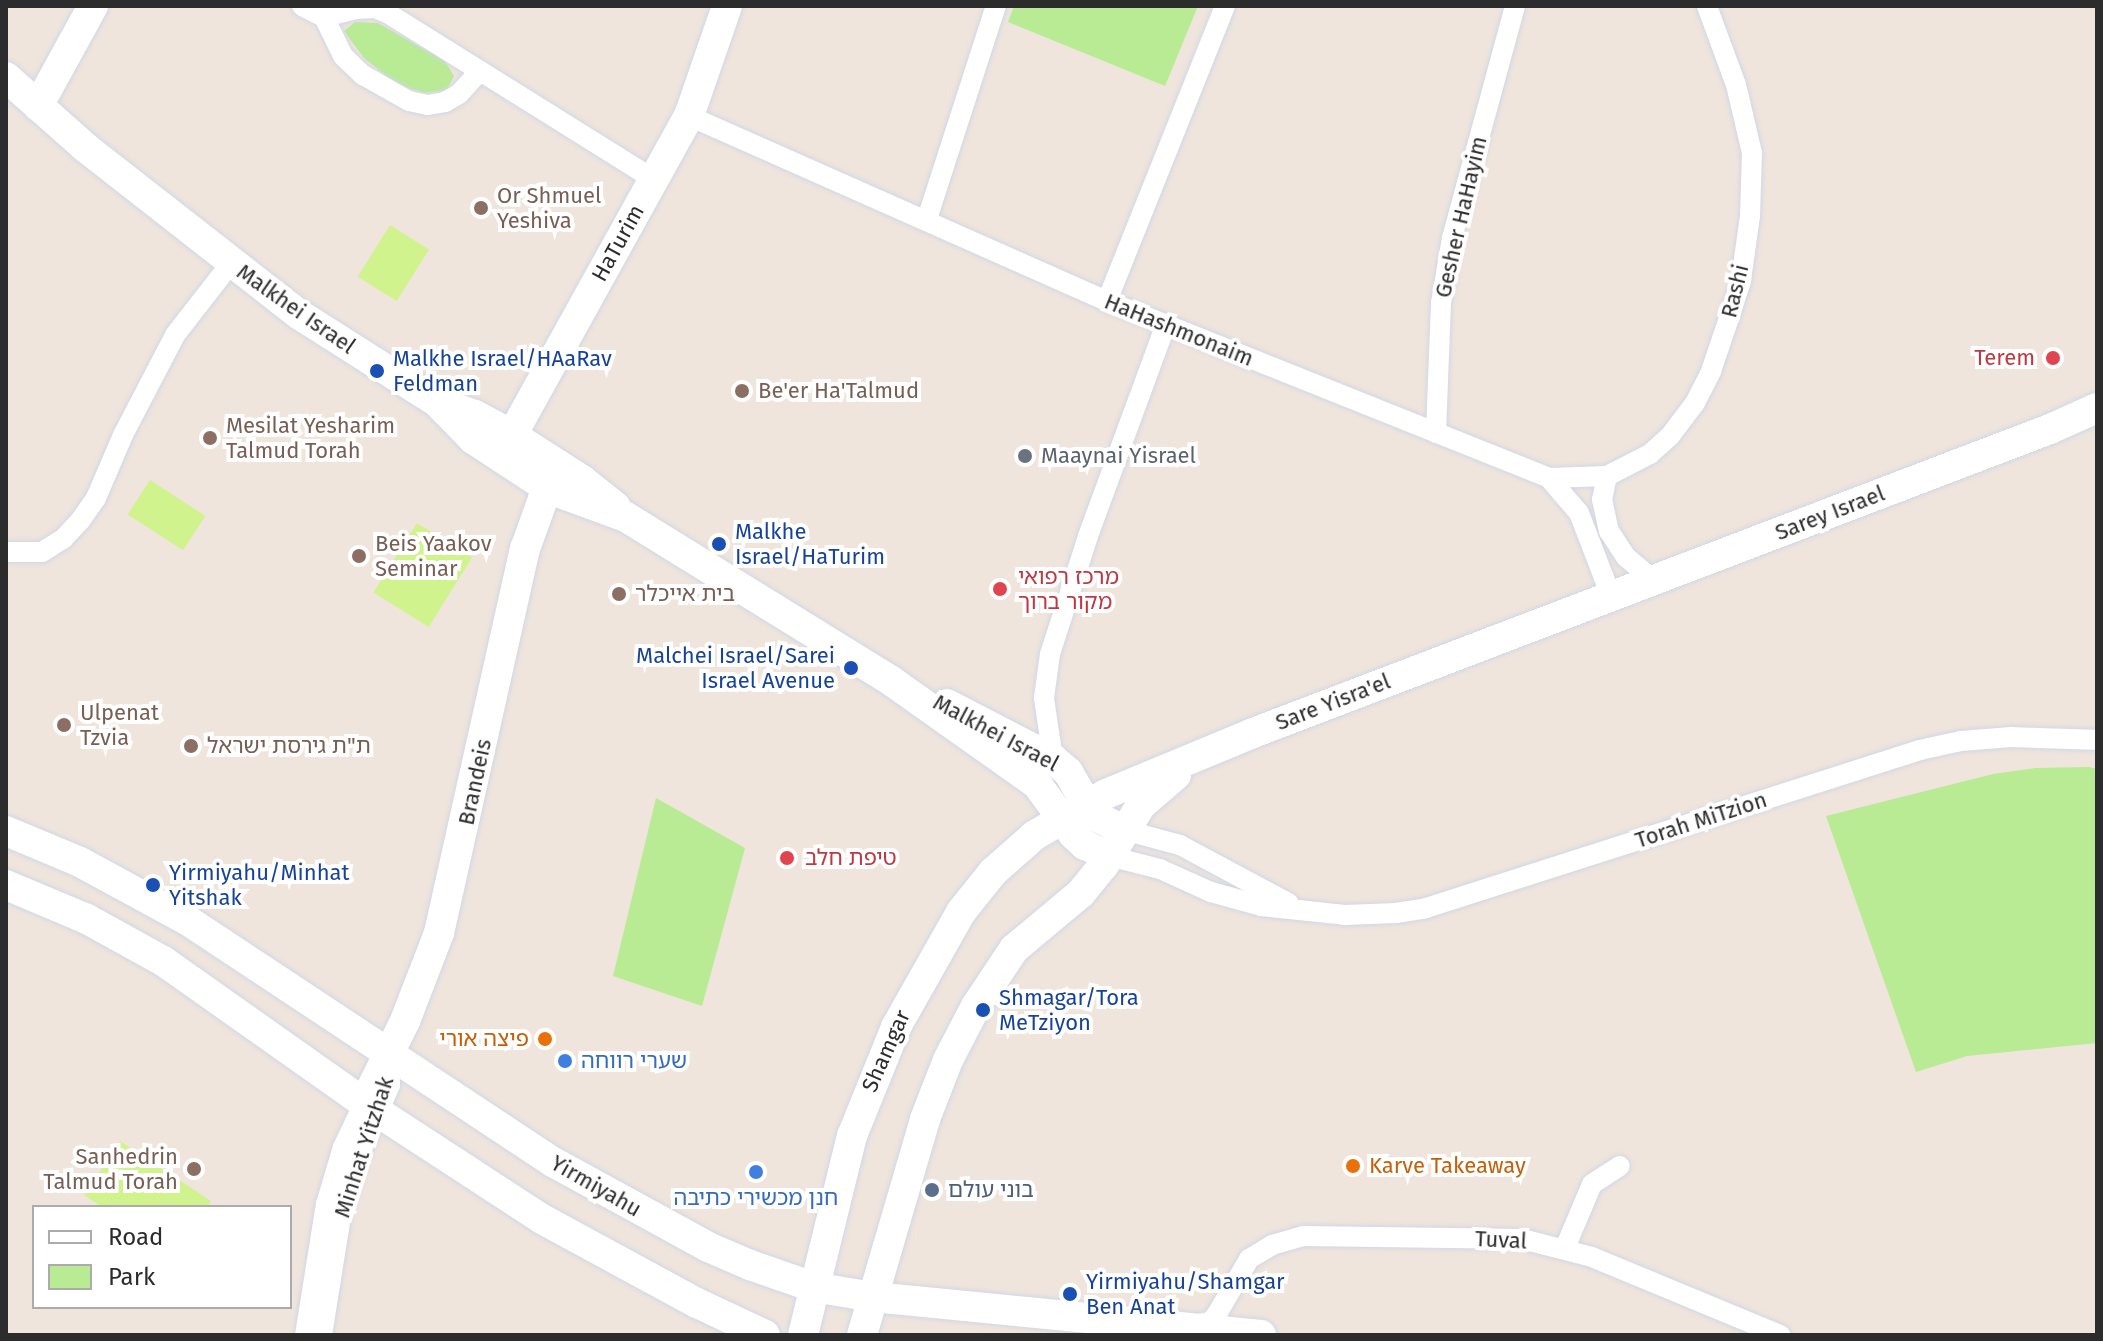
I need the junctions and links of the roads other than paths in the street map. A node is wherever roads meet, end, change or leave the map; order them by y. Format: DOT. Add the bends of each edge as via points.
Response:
graph roads {
  1 [pos="93,6"];
  2 [pos="302,6"];
  3 [pos="727,6"];
  4 [pos="1225,6"];
  5 [pos="1515,6"];
  6 [pos="1707,6"];
  7 [pos="992,7"];
  8 [pos="324,17"];
  9 [pos="6,58"];
  10 [pos="480,71"];
  11 [pos="6,77"];
  12 [pos="41,99"];
  13 [pos="689,116"];
  14 [pos="653,179"];
  15 [pos="927,219"];
  16 [pos="231,263"];
  17 [pos="1107,301"];
  18 [pos="1166,324"];
  19 [pos="437,402"];
  20 [pos="2097,408"];
  21 [pos="2097,416"];
  22 [pos="2050,429"];
  23 [pos="1436,433"];
  24 [pos="512,435"];
  25 [pos="473,439"];
  26 [pos="1607,476"];
  27 [pos="1549,478"];
  28 [pos="582,480"];
  29 [pos="549,489"];
  30 [pos="626,517"];
  31 [pos="6,552"];
  32 [pos="1653,580"];
  33 [pos="1611,596"];
  34 [pos="890,680"];
  35 [pos="1253,733"];
  36 [pos="2097,740"];
  37 [pos="1053,759"];
  38 [pos="1146,777"];
  39 [pos="1072,811"];
  40 [pos="6,831"];
  41 [pos="1116,843"];
  42 [pos="6,885"];
  43 [pos="1307,911"];
  44 [pos="389,1054"];
  45 [pos="372,1108"];
  46 [pos="1620,1166"];
  47 [pos="835,1196"];
  48 [pos="1565,1248"];
  49 [pos="769,1273"];
  50 [pos="813,1287"];
  51 [pos="1230,1294"];
  52 [pos="873,1297"];
  53 [pos="1184,1326"];
  54 [pos="305,1335"];
  55 [pos="322,1335"];
  56 [pos="765,1335"];
  57 [pos="803,1335"];
  58 [pos="862,1335"];
  59 [pos="1262,1335"];
  60 [pos="1780,1335"];
  1 -- 12 [label="street"];
  2 -- 8 [label="street"];
  3 -- 13 [label="street, HaTurim"];
  4 -- 17 [label="street"];
  5 -- 23 [label="street, Gesher HaHayim" via="1452,238 1441,303"];
  6 -- 26 [label="street, Rashi" via="1736,85 1752,153 1741,280 1695,403 1650,454"];
  7 -- 15 [label="street"];
  8 -- 10 [label="street" via="375,8"];
  8 -- 10 [label="street" via="343,56 363,75 409,101 445,102"];
  9 -- 12 [label="street, Malkhei Israel"];
  10 -- 14 [label="street"];
  11 -- 12 [label="street, Malkhei Israel"];
  12 -- 16 [label="street, Malkhei Israel" via="110,151"];
  13 -- 14 [label="street, HaTurim"];
  13 -- 15 [label="street, HaHashmonaim"];
  14 -- 24 [label="street, HaTurim"];
  15 -- 17 [label="street, HaHashmonaim"];
  16 -- 19 [label="street, Malkhei Israel" via="300,315"];
  16 -- 31 [label="street" via="175,335 80,521 42,552"];
  17 -- 18 [label="street, HaHashmonaim"];
  18 -- 23 [label="street, HaHashmonaim"];
  18 -- 37 [label="street" via="1050,654 1044,698"];
  19 -- 24 [label="street, Malkhei Israel"];
  19 -- 25 [label="street, Malkhei Israel"];
  20 -- 22 [label="street, Sarey Israel"];
  21 -- 22 [label="street, Sarey Israel"];
  22 -- 32 [label="street, Sarey Israel"];
  23 -- 27 [label="street, HaHashmonaim"];
  24 -- 25 [label="street" via="500,443"];
  24 -- 28 [label="street, Malkhei Israel"];
  25 -- 29 [label="street, Malkhei Israel"];
  26 -- 27 [label="street, Rashi"];
  26 -- 32 [label="street" via="1602,499 1609,531 1626,557"];
  27 -- 33 [label="street, HaHashmonaim" via="1579,513"];
  28 -- 29 [label="street" via="565,478"];
  28 -- 30 [label="street, Malkhei Israel"];
  29 -- 30 [label="street, Malkhei Israel"];
  29 -- 44 [label="street, Brandeis" via="525,549 448,907"];
  30 -- 34 [label="street, Malkhei Israel"];
  32 -- 33 [label="street, Sarey Israel"];
  33 -- 35 [label="street, Sare Yisra'el"];
  34 -- 37 [label="street, Malkhei Israel"];
  34 -- 39 [label="street, Malkhei Israel"];
  35 -- 38 [label="street, Sare Yisra'el"];
  35 -- 41 [label="street" via="1168,780 1141,805"];
  36 -- 43 [label="street, Torah MiTzion" via="1961,741 1426,908 1378,915"];
  37 -- 38 [label="street" via="1096,775"];
  37 -- 39 [label="street, Malkhei Israel" via="1072,777"];
  38 -- 39 [label="street, Sare Yisra'el"];
  39 -- 41 [label="street, Malkhei Israel" via="1085,845"];
  39 -- 47 [label="street, Shamgar" via="993,872 933,957 878,1065"];
  40 -- 44 [label="street, Yirmiyahu" via="80,862 187,920"];
  41 -- 43 [label="street, Torah MiTzion" via="1160,869 1233,899"];
  41 -- 43 [label="street, Torah MiTzion" via="1180,845"];
  41 -- 52 [label="street" via="1070,903 1014,949 976,1006 929,1107"];
  42 -- 45 [label="street" via="87,919 163,961"];
  44 -- 45 [label="street, Brandeis"];
  44 -- 49 [label="street, Yirmiyahu" via="603,1191"];
  45 -- 54 [label="street, Minhat Yitzhak" via="343,1147 326,1204"];
  45 -- 55 [label="street, Minhat Yitzhak" via="342,1210"];
  45 -- 56 [label="street" via="542,1219"];
  46 -- 48 [label="street" via="1592,1184"];
  47 -- 49 [label="street" via="809,1244"];
  47 -- 50 [label="street, Shamgar"];
  48 -- 51 [label="street, Tuval" via="1522,1239 1303,1236 1249,1259"];
  48 -- 60 [label="street, Tuval"];
  49 -- 50 [label="street, Yirmiyahu"];
  50 -- 52 [label="street, Yirmiyahu"];
  50 -- 57 [label="street, Shamgar"];
  51 -- 53 [label="street, Tuval" via="1210,1322"];
  51 -- 59 [label="street" via="1233,1316"];
  52 -- 53 [label="street, Yirmiyahu"];
  52 -- 58 [label="street"];
  53 -- 59 [label="street, Yirmiyahu"];
}
